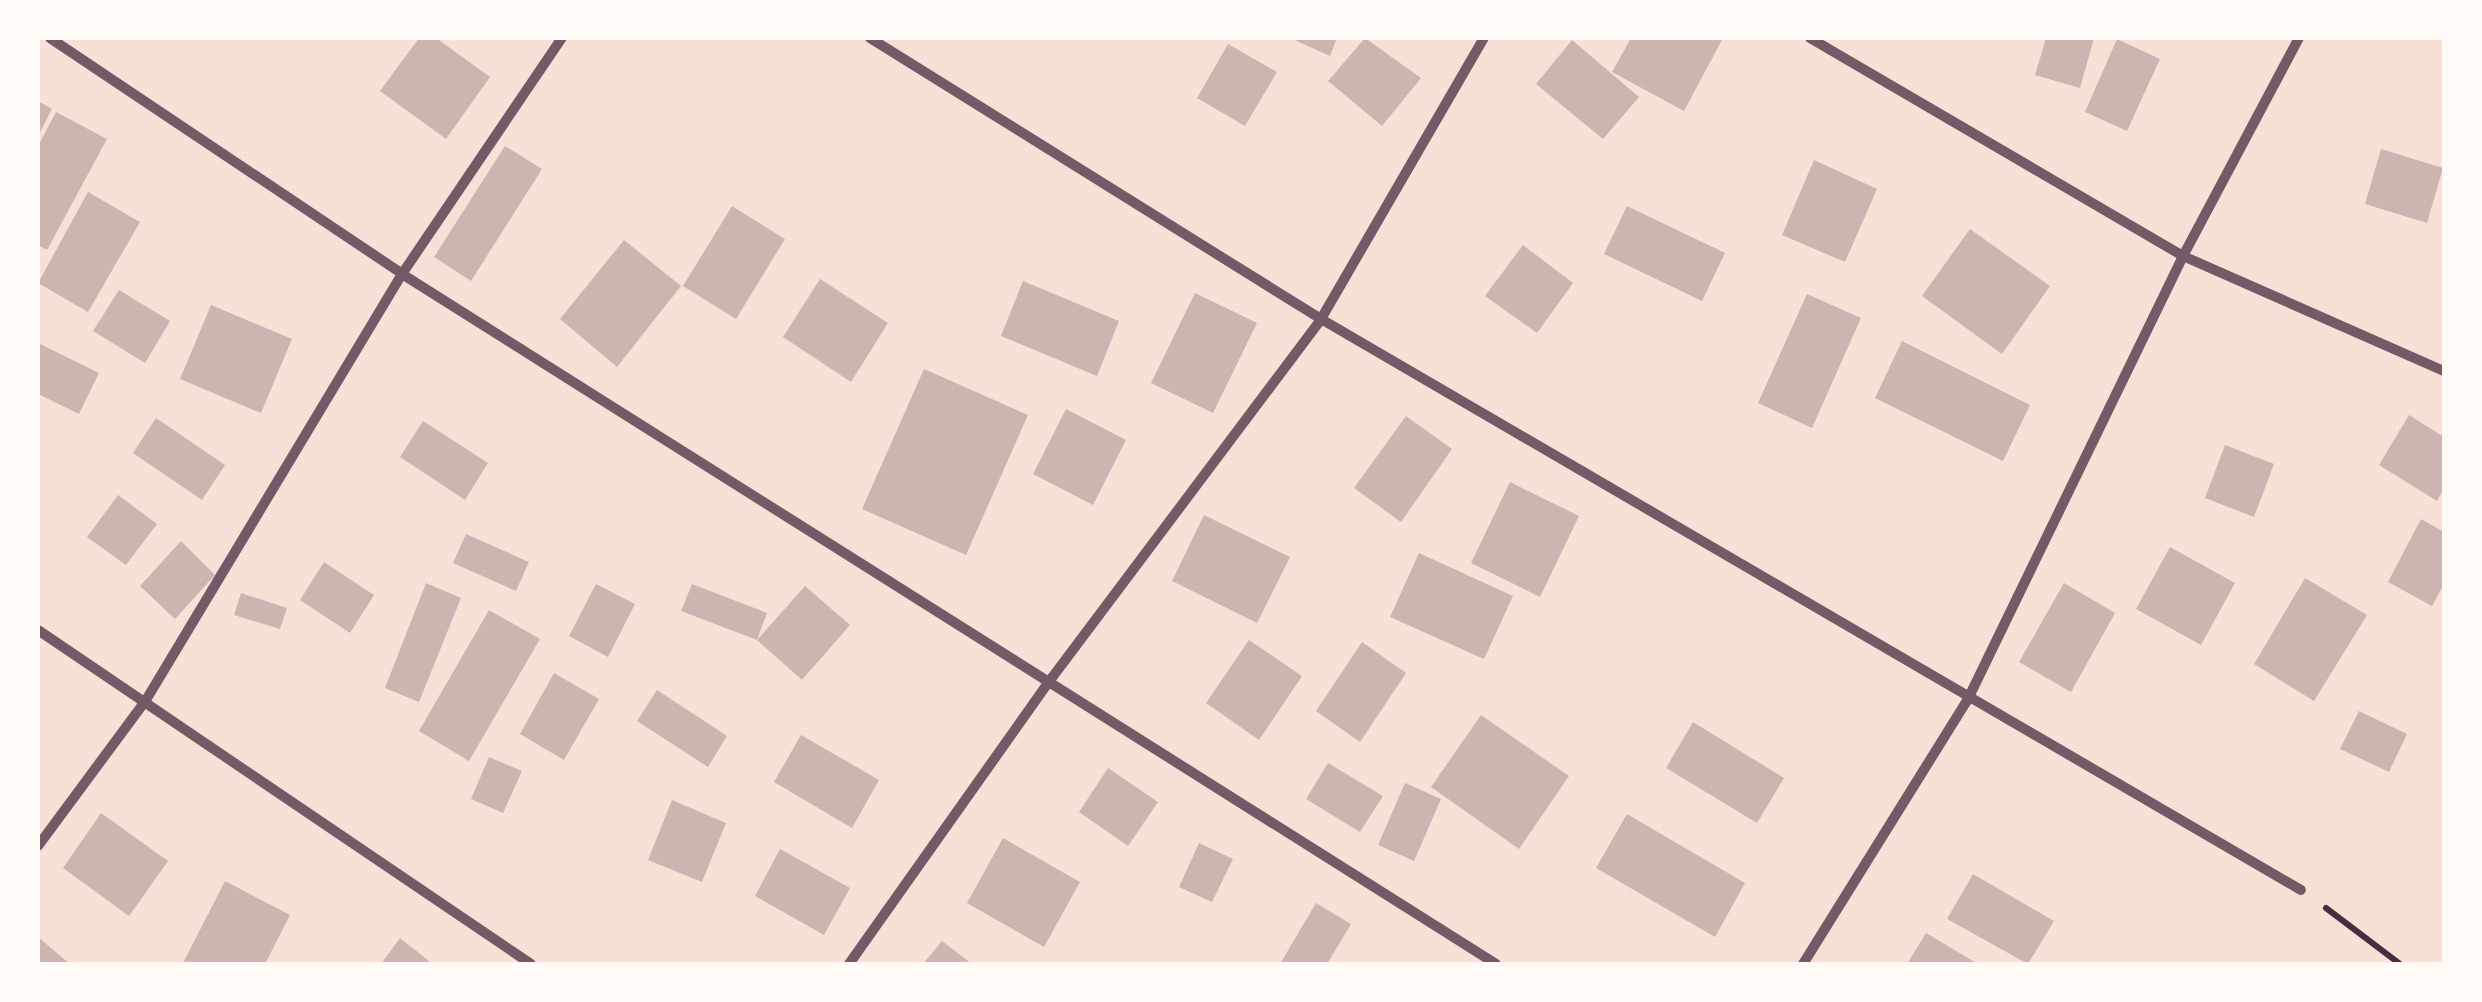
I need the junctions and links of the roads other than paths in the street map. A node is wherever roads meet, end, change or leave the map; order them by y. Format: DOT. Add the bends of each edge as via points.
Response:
graph roads {
  1 [pos="50,38"];
  2 [pos="562,38"];
  3 [pos="870,38"];
  4 [pos="1484,38"];
  5 [pos="1810,38"];
  6 [pos="2299,38"];
  7 [pos="2183,256"];
  8 [pos="402,274"];
  9 [pos="1321,319"];
  10 [pos="2444,371"];
  11 [pos="38,630"];
  12 [pos="1050,680"];
  13 [pos="146,700"];
  14 [pos="1967,701"];
  15 [pos="38,846"];
  16 [pos="2301,890"];
  17 [pos="531,964"];
  18 [pos="849,964"];
  19 [pos="1496,964"];
  20 [pos="1803,964"];
  1 -- 8 [label="street"];
  2 -- 8 [label="street"];
  3 -- 9 [label="street"];
  4 -- 9 [label="street"];
  5 -- 7 [label="street"];
  6 -- 7 [label="street"];
  7 -- 10 [label="street"];
  7 -- 14 [label="street"];
  8 -- 12 [label="street"];
  8 -- 13 [label="street"];
  9 -- 12 [label="street"];
  9 -- 14 [label="street"];
  11 -- 13 [label="street"];
  12 -- 18 [label="street"];
  12 -- 19 [label="street"];
  13 -- 15 [label="street"];
  13 -- 17 [label="street"];
  14 -- 16 [label="street"];
  14 -- 20 [label="street"];
}
